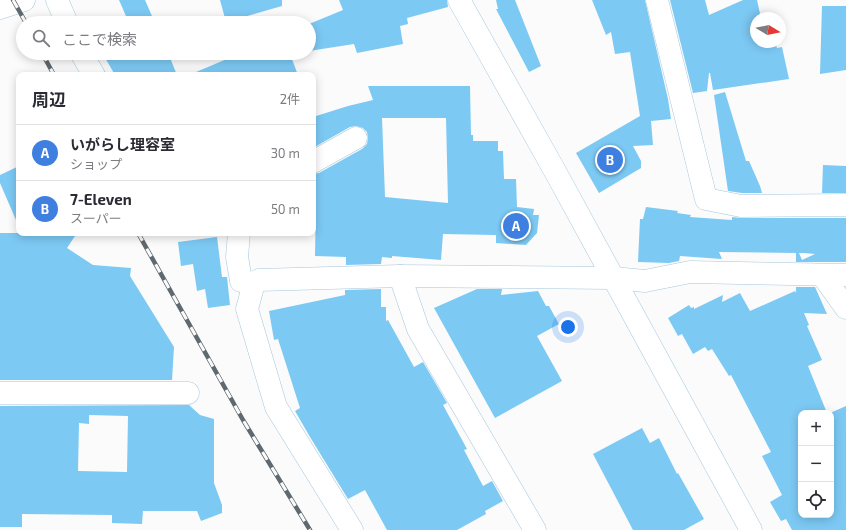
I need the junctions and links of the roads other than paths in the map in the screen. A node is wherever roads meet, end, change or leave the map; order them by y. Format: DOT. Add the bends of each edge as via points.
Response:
graph roads {
  1 [pos="24,0"];
  2 [pos="57,0"];
  3 [pos="459,0"];
  4 [pos="657,0"];
  5 [pos="0,8"];
  6 [pos="64,16"];
  7 [pos="85,60"];
  8 [pos="92,72"];
  9 [pos="356,138"];
  10 [pos="316,160"];
  11 [pos="846,205"];
  12 [pos="239,236"];
  13 [pos="846,275"];
  14 [pos="400,276"];
  15 [pos="823,276"];
  16 [pos="613,278"];
  17 [pos="254,283"];
  18 [pos="846,308"];
  19 [pos="0,393"];
  20 [pos="188,393"];
  21 [pos="352,530"];
  22 [pos="535,530"];
  23 [pos="751,530"];
  1 -- 5 [label="street"];
  2 -- 6 [label="street"];
  3 -- 16 [label="street"];
  4 -- 11 [label="street" via="706,200 741,206"];
  7 -- 8 [label="street"];
  9 -- 10 [label="street"];
  12 -- 17 [label="street" via="237,257 241,281"];
  13 -- 15 [label="street"];
  14 -- 16 [label="street"];
  14 -- 17 [label="street" via="259,280"];
  14 -- 22 [label="street" via="418,329"];
  15 -- 16 [label="street" via="690,272 645,281"];
  15 -- 18 [label="street"];
  16 -- 23 [label="street"];
  17 -- 21 [label="street" via="247,309 276,407"];
  19 -- 20 [label="street"];
}
